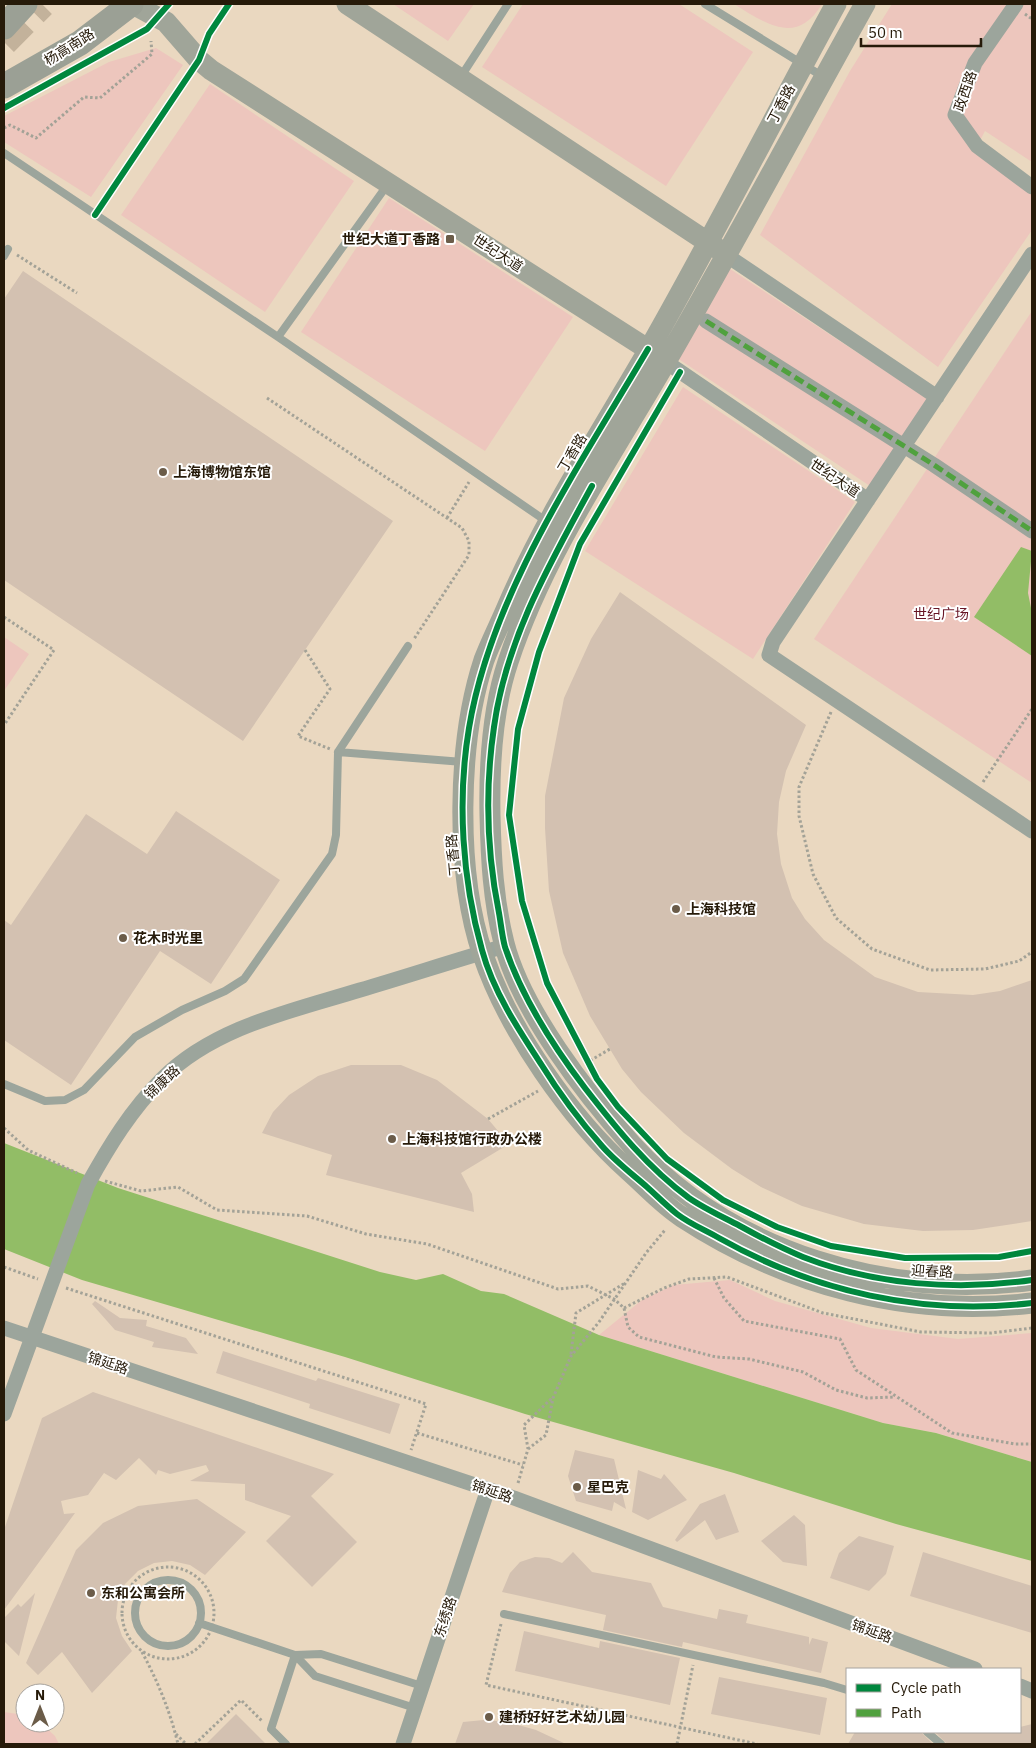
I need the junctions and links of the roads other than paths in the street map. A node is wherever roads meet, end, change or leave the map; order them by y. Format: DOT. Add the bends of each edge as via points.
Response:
graph roads {
  1 [pos="25,4"];
  2 [pos="132,4"];
  3 [pos="347,4"];
  4 [pos="508,4"];
  5 [pos="706,4"];
  6 [pos="836,4"];
  7 [pos="865,4"];
  8 [pos="1016,4"];
  9 [pos="4,27"];
  10 [pos="802,66"];
  11 [pos="459,78"];
  12 [pos="824,78"];
  13 [pos="4,86"];
  14 [pos="4,153"];
  15 [pos="389,183"];
  16 [pos="1032,187"];
  17 [pos="707,242"];
  18 [pos="1032,254"];
  19 [pos="726,255"];
  20 [pos="706,321"];
  21 [pos="278,337"];
  22 [pos="648,349"];
  23 [pos="666,362"];
  24 [pos="937,397"];
  25 [pos="904,447"];
  26 [pos="868,500"];
  27 [pos="557,528"];
  28 [pos="1032,530"];
  29 [pos="408,646"];
  30 [pos="338,752"];
  31 [pos="465,763"];
  32 [pos="1032,831"];
  33 [pos="505,946"];
  34 [pos="482,953"];
  35 [pos="4,1084"];
  36 [pos="803,1257"];
  37 [pos="1032,1280"];
  38 [pos="1032,1303"];
  39 [pos="4,1328"];
  40 [pos="30,1337"];
  41 [pos="4,1414"];
  42 [pos="488,1489"];
  43 [pos="504,1614"];
  44 [pos="199,1623"];
  45 [pos="295,1655"];
  46 [pos="972,1668"];
  47 [pos="422,1686"];
  48 [pos="846,1690"];
  49 [pos="415,1708"];
  50 [pos="928,1733"];
  51 [pos="286,1744"];
  52 [pos="403,1744"];
  53 [pos="941,1744"];
  1 -- 9 [label="main road"];
  2 -- 13 [label="main road, 杨高南路" via="80,43"];
  2 -- 15 [label="street, 世纪大道" via="166,22 211,70"];
  3 -- 11 [label="street"];
  4 -- 11 [label="lane"];
  5 -- 10 [label="lane"];
  6 -- 10 [label="street, 丁香路"];
  7 -- 12 [label="street, 丁香路"];
  8 -- 16 [label="street, 政西路" via="975,63 954,115 977,146"];
  10 -- 12 [label="lane"];
  10 -- 17 [label="street, 丁香路"];
  11 -- 17 [label="street"];
  12 -- 19 [label="street, 丁香路"];
  14 -- 21 [label="lane"];
  15 -- 21 [label="lane"];
  15 -- 22 [label="street, 世纪大道"];
  17 -- 19 [label="street"];
  17 -- 22 [label="street, 丁香路"];
  18 -- 24 [label="street, 世纪大道"];
  19 -- 23 [label="street, 丁香路"];
  19 -- 24 [label="street"];
  20 -- 25 [label="street"];
  21 -- 27 [label="lane"];
  22 -- 23 [label="street, 世纪大道"];
  22 -- 27 [label="street, 丁香路"];
  23 -- 26 [label="street, 世纪大道"];
  23 -- 27 [label="street, 丁香路"];
  24 -- 25 [label="street, 世纪大道"];
  25 -- 26 [label="street, 世纪大道"];
  25 -- 28 [label="street"];
  26 -- 32 [label="street, 世纪大道" via="773,642 770,655"];
  27 -- 31 [label="street, 丁香路" via="519,578 484,660"];
  27 -- 33 [label="street, 丁香路" via="539,585 507,664 494,729 489,778 492,876"];
  29 -- 30 [label="lane"];
  30 -- 31 [label="lane"];
  30 -- 35 [label="lane" via="336,835 332,854 244,979 136,1037 84,1090 65,1100 45,1101"];
  31 -- 34 [label="street, 丁香路" via="463,820 467,871"];
  33 -- 34 [label="street, 锦康路"];
  33 -- 36 [label="street, 丁香路" via="543,1027 613,1125 650,1164 690,1198"];
  34 -- 38 [label="street, 丁香路" via="500,997 560,1095 604,1148 678,1215 781,1269 830,1287 888,1300 945,1307"];
  34 -- 40 [label="street, 锦康路" via="233,1031 196,1052 163,1078 131,1112 88,1184"];
  36 -- 37 [label="street, 迎春路" via="905,1282 949,1285"];
  39 -- 40 [label="street, 锦延路"];
  40 -- 41 [label="street, 锦康路"];
  40 -- 42 [label="street, 锦延路"];
  42 -- 46 [label="street, 锦延路"];
  42 -- 47 [label="street, 东绣路"];
  43 -- 48 [label="lane"];
  44 -- 44 [label="lane" via="201,1610 198,1599 184,1584 163,1580 152,1583 137,1600 134,1611 140,1632 159,1645 180,1644 189,1638"];
  44 -- 45 [label="lane"];
  45 -- 47 [label="lane" via="321,1654"];
  45 -- 49 [label="lane" via="315,1676"];
  45 -- 51 [label="lane" via="271,1729"];
  47 -- 49 [label="street, 东绣路"];
  49 -- 52 [label="street, 东绣路"];
  50 -- 53 [label="lane"];
}
